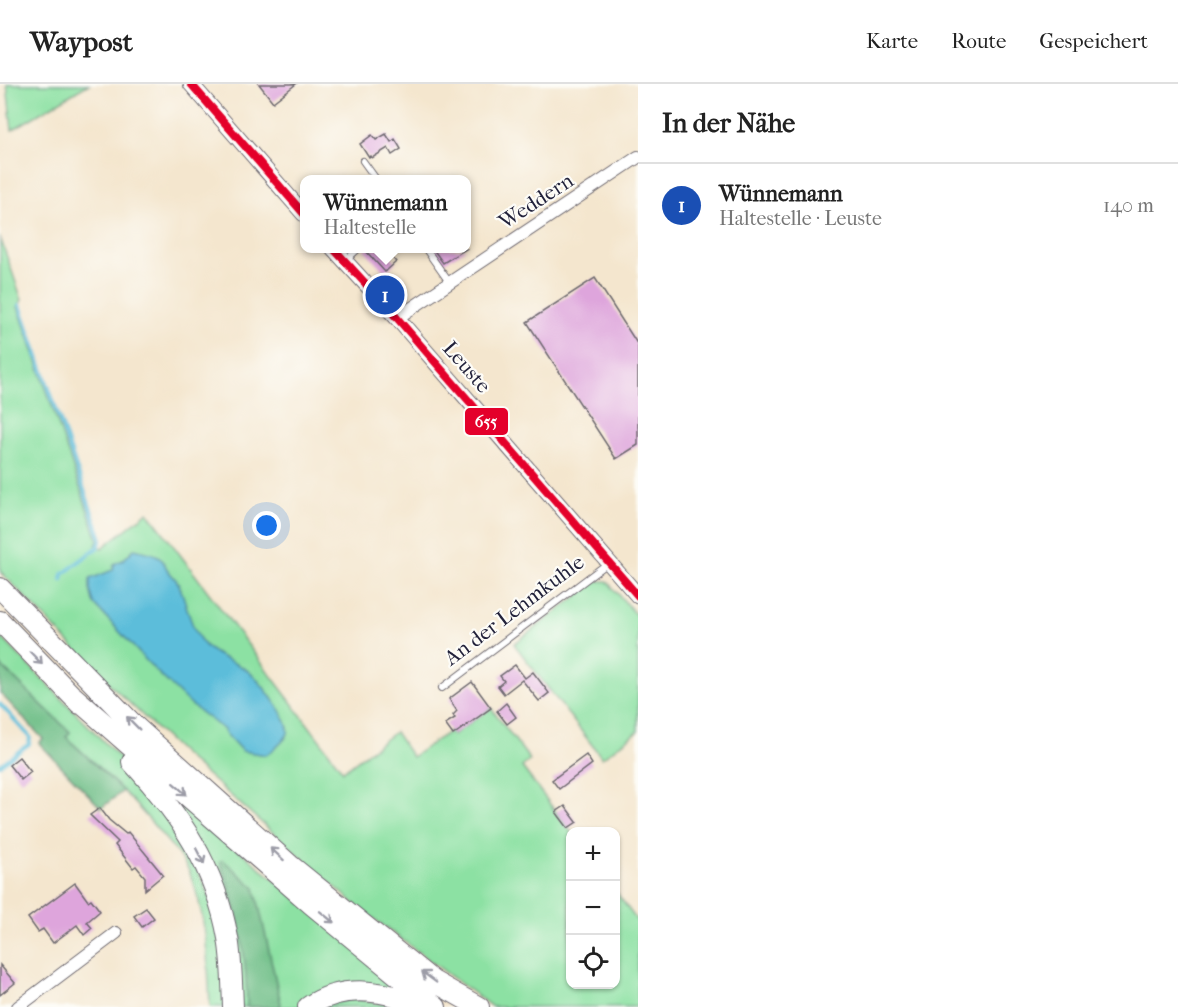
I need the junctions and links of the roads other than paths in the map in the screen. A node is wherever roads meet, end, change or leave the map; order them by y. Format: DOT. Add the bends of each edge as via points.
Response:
graph roads {
  1 [pos="191,84"];
  2 [pos="638,157"];
  3 [pos="363,161"];
  4 [pos="373,175"];
  5 [pos="300,209"];
  6 [pos="337,253"];
  7 [pos="355,253"];
  8 [pos="428,253"];
  9 [pos="345,262"];
  10 [pos="449,282"];
  11 [pos="397,318"];
  12 [pos="609,562"];
  13 [pos="0,588"];
  14 [pos="638,596"];
  15 [pos="0,621"];
  16 [pos="442,688"];
  17 [pos="73,696"];
  18 [pos="116,933"];
  19 [pos="18,1007"];
  20 [pos="233,1007"];
  21 [pos="308,1007"];
  22 [pos="428,1007"];
  23 [pos="436,1007"];
  24 [pos="479,1007"];
  1 -- 5 [label="street"];
  2 -- 10 [label="street, Weddern"];
  3 -- 4 [label="lane"];
  6 -- 9 [label="street, Leuste"];
  7 -- 9 [label="lane"];
  8 -- 10 [label="lane"];
  9 -- 11 [label="street, Leuste"];
  10 -- 11 [label="street, Weddern"];
  11 -- 12 [label="street, Leuste"];
  12 -- 14 [label="street, Leuste"];
  12 -- 16 [label="lane, An der Lehmkuhle"];
  24 -- 13 [label="highway, one-way" via="433,981 290,865 136,727"];
  15 -- 17 [label="highway, one-way"];
  17 -- 20 [label="highway, one-way" via="163,796 192,839 215,888 228,937"];
  17 -- 23 [label="highway, one-way" via="311,904"];
  18 -- 19 [label="street"];
  21 -- 22 [label="highway" via="352,991 387,993"];
}
